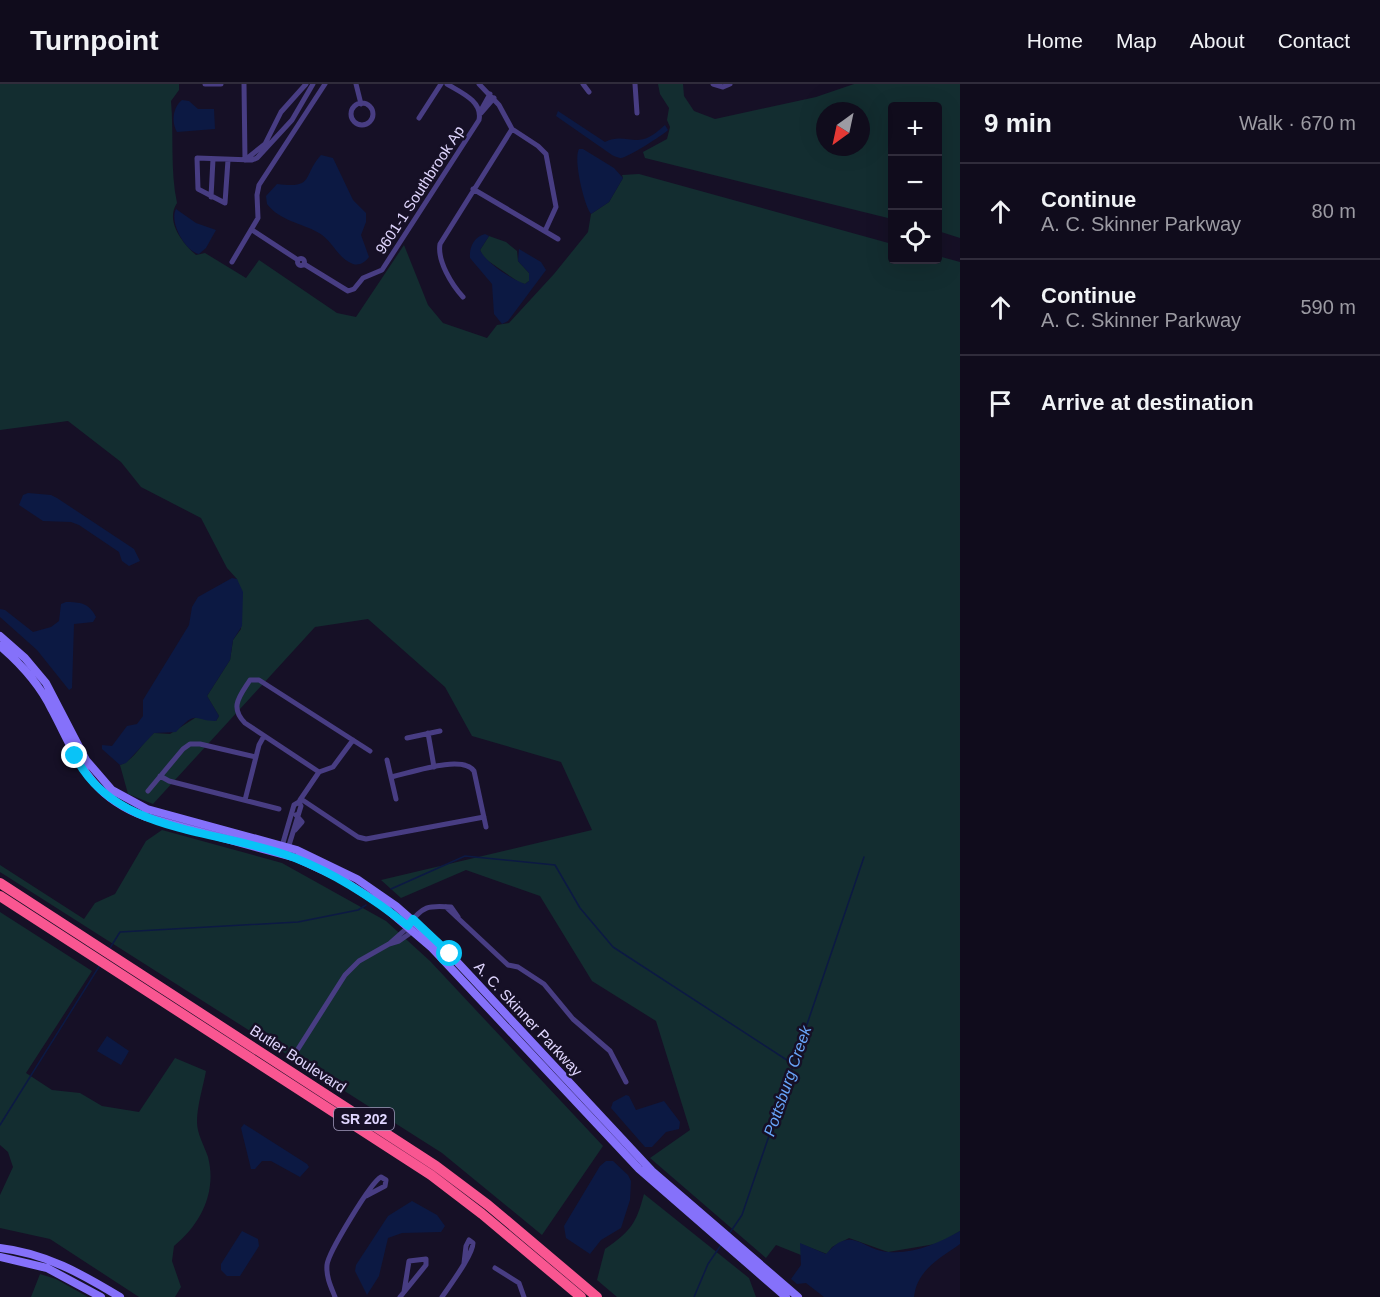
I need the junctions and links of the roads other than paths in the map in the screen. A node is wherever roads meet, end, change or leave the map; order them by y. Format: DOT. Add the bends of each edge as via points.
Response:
graph roads {
  1 [pos="205,84"];
  2 [pos="221,84"];
  3 [pos="244,84"];
  4 [pos="306,84"];
  5 [pos="313,84"];
  6 [pos="325,84"];
  7 [pos="356,84"];
  8 [pos="441,84"];
  9 [pos="447,84"];
  10 [pos="479,84"];
  11 [pos="583,84"];
  12 [pos="636,84"];
  13 [pos="713,84"];
  14 [pos="730,84"];
  15 [pos="589,92"];
  16 [pos="492,96"];
  17 [pos="360,101"];
  18 [pos="637,113"];
  19 [pos="480,114"];
  20 [pos="419,118"];
  21 [pos="275,126"];
  22 [pos="512,129"];
  23 [pos="283,131"];
  24 [pos="213,159"];
  25 [pos="228,159"];
  26 [pos="245,160"];
  27 [pos="473,189"];
  28 [pos="211,197"];
  29 [pos="252,230"];
  30 [pos="545,231"];
  31 [pos="558,239"];
  32 [pos="232,262"];
  33 [pos="463,297"];
  34 [pos="0,636"];
  35 [pos="0,646"];
  36 [pos="440,731"];
  37 [pos="428,733"];
  38 [pos="264,736"];
  39 [pos="407,738"];
  40 [pos="353,740"];
  41 [pos="370,751"];
  42 [pos="256,758"];
  43 [pos="387,760"];
  44 [pos="434,767"];
  45 [pos="319,772"];
  46 [pos="160,776"];
  47 [pos="391,777"];
  48 [pos="148,791"];
  49 [pos="396,799"];
  50 [pos="245,800"];
  51 [pos="300,800"];
  52 [pos="279,809"];
  53 [pos="292,813"];
  54 [pos="298,815"];
  55 [pos="484,817"];
  56 [pos="486,827"];
  57 [pos="284,850"];
  58 [pos="0,883"];
  59 [pos="0,896"];
  60 [pos="410,924"];
  61 [pos="91,948"];
  62 [pos="115,964"];
  63 [pos="298,1049"];
  64 [pos="626,1082"];
  65 [pos="366,1196"];
  66 [pos="0,1248"];
  67 [pos="0,1257"];
  68 [pos="749,1260"];
  69 [pos="464,1263"];
  70 [pos="495,1268"];
  71 [pos="402,1294"];
  72 [pos="101,1297"];
  73 [pos="120,1297"];
  74 [pos="335,1297"];
  75 [pos="442,1297"];
  76 [pos="524,1297"];
  77 [pos="581,1297"];
  78 [pos="597,1297"];
  79 [pos="786,1297"];
  80 [pos="798,1297"];
  1 -- 2 [label="street"];
  3 -- 26 [label="street"];
  4 -- 21 [label="street" via="281,112"];
  5 -- 23 [label="street"];
  6 -- 29 [label="street" via="259,185 259,210"];
  7 -- 17 [label="street"];
  8 -- 20 [label="street"];
  9 -- 19 [label="street, 9601-1 Southbrook Ap" via="475,102"];
  10 -- 16 [label="street"];
  11 -- 15 [label="street"];
  12 -- 18 [label="street"];
  13 -- 14 [label="street"];
  16 -- 19 [label="street"];
  16 -- 22 [label="street"];
  17 -- 17 [label="street" via="373,113 363,125 352,118"];
  19 -- 29 [label="street, 9601-1 Southbrook Ap" via="382,270 363,278 354,289 348,291 304,264 299,265 298,260"];
  21 -- 23 [label="street"];
  21 -- 26 [label="street" via="265,144"];
  22 -- 27 [label="street"];
  22 -- 30 [label="street" via="546,154 556,207"];
  23 -- 26 [label="street" via="257,158"];
  24 -- 25 [label="street"];
  24 -- 28 [label="street"];
  24 -- 28 [label="street" via="197,158 196,186"];
  25 -- 26 [label="street"];
  25 -- 28 [label="street" via="225,203"];
  27 -- 30 [label="street"];
  27 -- 33 [label="street" via="439,248 451,282"];
  29 -- 32 [label="street"];
  30 -- 31 [label="street"];
  34 -- 57 [label="main road, A. C. Skinner Parkway" via="40,676 90,767 118,795 147,809"];
  35 -- 57 [label="main road, A. C. Skinner Parkway" via="36,683 82,770 110,799 146,817"];
  36 -- 37 [label="street"];
  37 -- 39 [label="street"];
  37 -- 44 [label="street"];
  38 -- 40 [label="street" via="236,711 236,703 253,679"];
  38 -- 42 [label="street"];
  38 -- 45 [label="street"];
  40 -- 41 [label="street"];
  40 -- 45 [label="street" via="333,767"];
  42 -- 46 [label="street" via="190,744"];
  42 -- 50 [label="street"];
  43 -- 47 [label="street"];
  44 -- 47 [label="street"];
  44 -- 55 [label="street" via="457,762 471,767"];
  45 -- 51 [label="street"];
  46 -- 48 [label="street"];
  46 -- 50 [label="street"];
  47 -- 49 [label="street"];
  50 -- 52 [label="street"];
  51 -- 53 [label="street"];
  51 -- 54 [label="street"];
  51 -- 55 [label="street" via="362,838"];
  53 -- 54 [label="street"];
  53 -- 57 [label="street"];
  54 -- 57 [label="street"];
  55 -- 56 [label="street"];
  57 -- 60 [label="main road, A. C. Skinner Parkway" via="348,884"];
  58 -- 61 [label="highway, Butler Boulevard / SR 202"];
  59 -- 61 [label="highway, Butler Boulevard / SR 202"];
  60 -- 63 [label="street" via="345,975"];
  60 -- 64 [label="street" via="427,906 446,907 453,912 508,965 519,967 544,984 573,1019 610,1051"];
  60 -- 68 [label="main road, A. C. Skinner Parkway" via="639,1169"];
  61 -- 62 [label="highway, Butler Boulevard / SR 202"];
  62 -- 77 [label="highway, Butler Boulevard / SR 202" via="444,1184"];
  62 -- 78 [label="highway, Butler Boulevard / SR 202" via="436,1166"];
  65 -- 74 [label="street" via="328,1257 327,1277"];
  66 -- 73 [label="main road" via="57,1262"];
  67 -- 72 [label="main road" via="47,1268"];
  68 -- 79 [label="main road, A. C. Skinner Parkway"];
  68 -- 80 [label="main road, A. C. Skinner Parkway"];
  69 -- 75 [label="street"];
  70 -- 76 [label="street" via="519,1283"];
  71 -- 71 [label="street" via="409,1261 426,1259 426,1265"];
}
